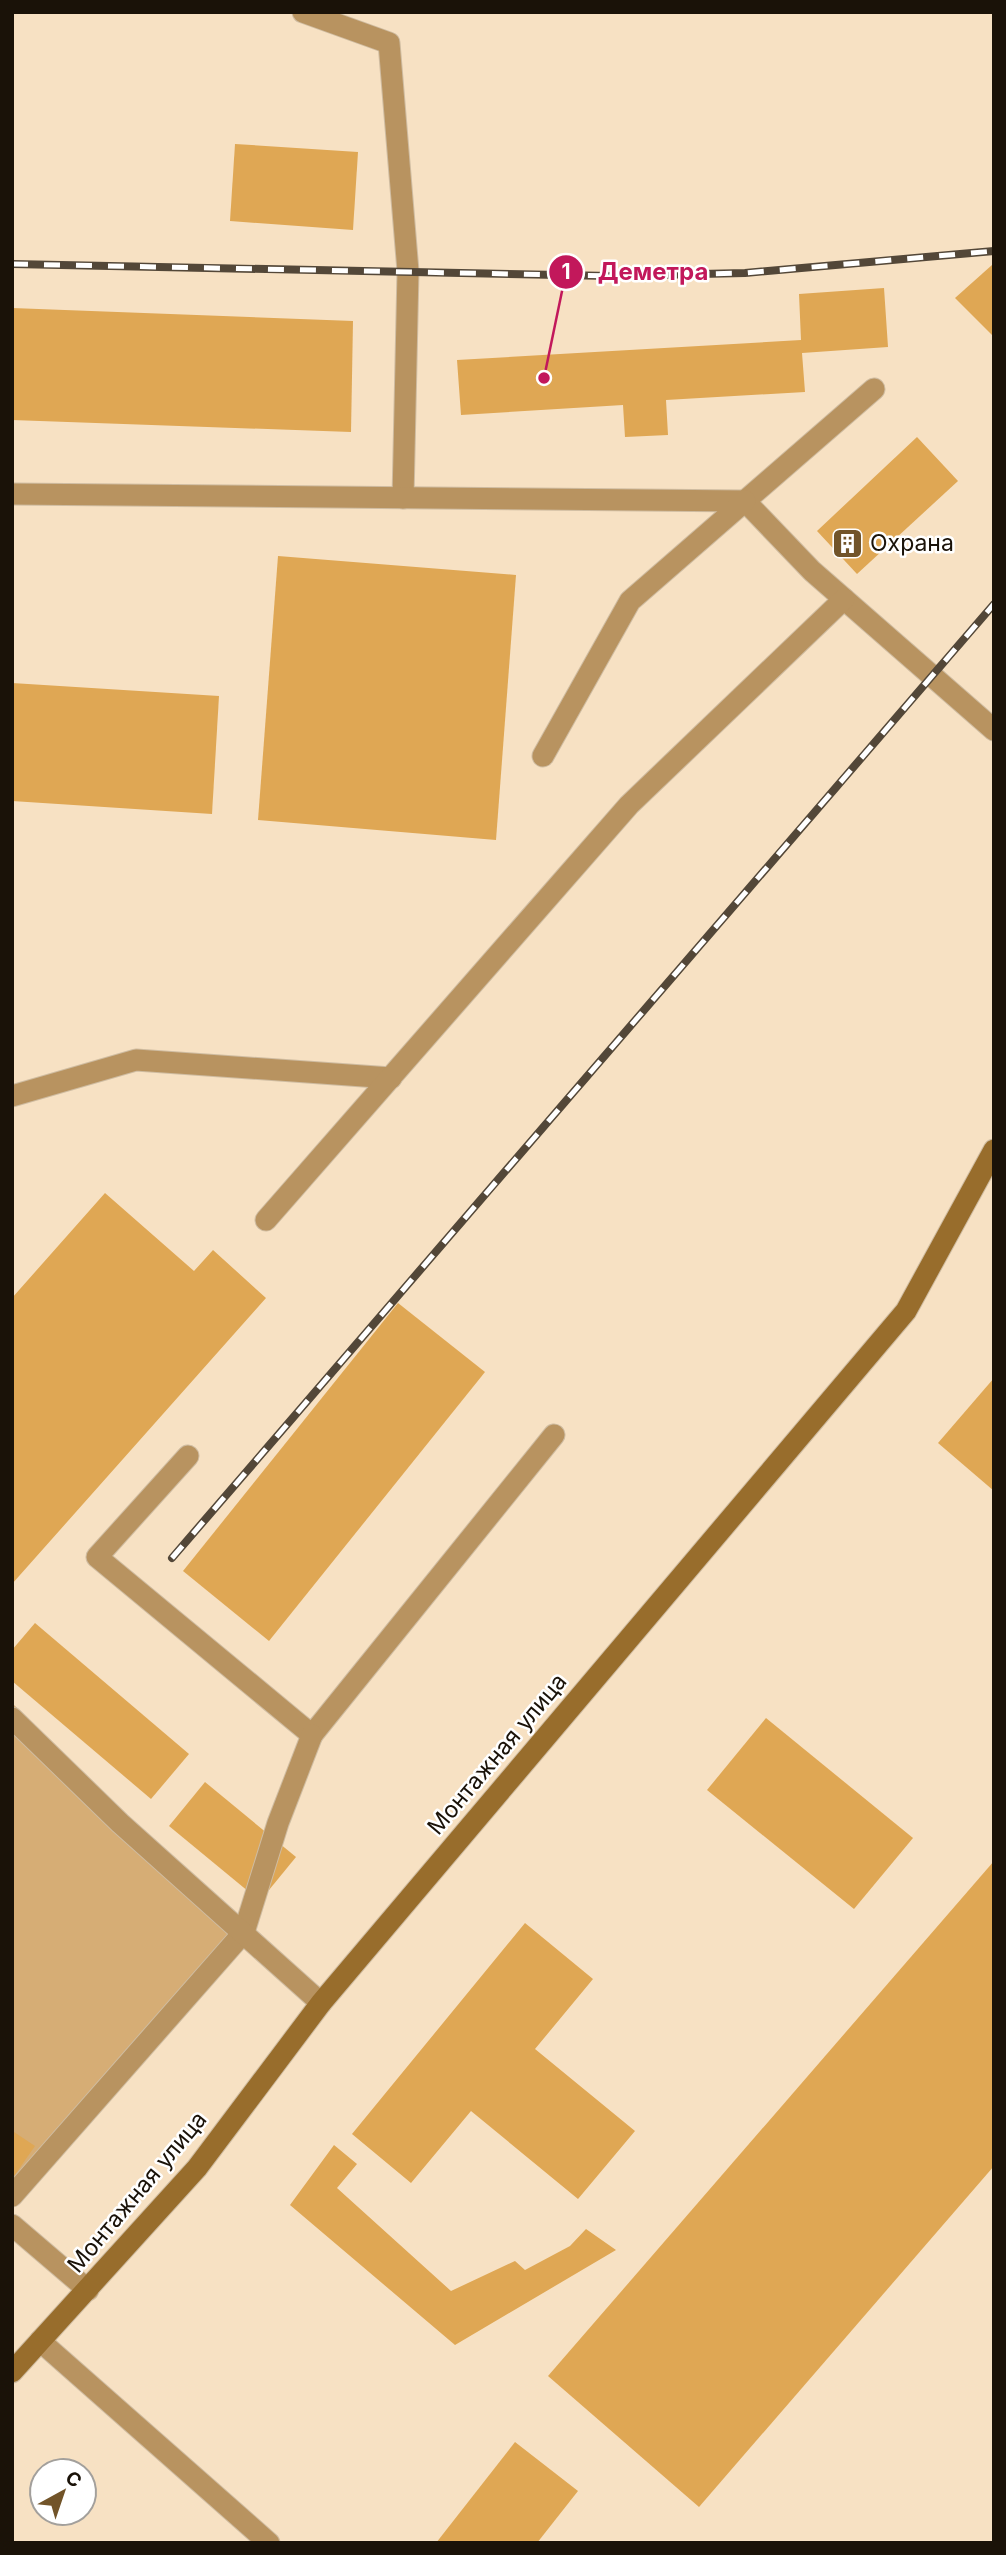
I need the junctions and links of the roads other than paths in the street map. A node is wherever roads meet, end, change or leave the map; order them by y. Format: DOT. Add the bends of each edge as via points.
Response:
graph roads {
  1 [pos="303,12"];
  2 [pos="874,389"];
  3 [pos="12,494"];
  4 [pos="403,498"];
  5 [pos="745,501"];
  6 [pos="845,599"];
  7 [pos="994,730"];
  8 [pos="543,756"];
  9 [pos="391,1078"];
  10 [pos="12,1096"];
  11 [pos="994,1150"];
  12 [pos="267,1220"];
  13 [pos="554,1435"];
  14 [pos="188,1456"];
  15 [pos="12,1718"];
  16 [pos="312,1735"];
  17 [pos="244,1931"];
  18 [pos="321,2003"];
  19 [pos="12,2196"];
  20 [pos="12,2225"];
  21 [pos="88,2290"];
  22 [pos="40,2341"];
  23 [pos="12,2372"];
  24 [pos="269,2543"];
  1 -- 4 [label="street" via="389,43 408,271"];
  2 -- 5 [label="street"];
  3 -- 4 [label="street"];
  4 -- 5 [label="street"];
  5 -- 6 [label="street" via="812,572"];
  5 -- 8 [label="street" via="629,601"];
  6 -- 7 [label="street"];
  6 -- 9 [label="street" via="629,805"];
  9 -- 10 [label="street" via="136,1060"];
  9 -- 12 [label="street"];
  11 -- 18 [label="street, Монтажная улица" via="906,1311"];
  13 -- 16 [label="street"];
  14 -- 16 [label="street" via="97,1557"];
  15 -- 17 [label="street" via="120,1824"];
  16 -- 17 [label="street"];
  17 -- 18 [label="street"];
  17 -- 19 [label="street"];
  18 -- 21 [label="street, Монтажная улица" via="197,2168"];
  20 -- 21 [label="street"];
  21 -- 22 [label="street, Монтажная улица"];
  22 -- 23 [label="street, Монтажная улица"];
  22 -- 24 [label="street"];
}
